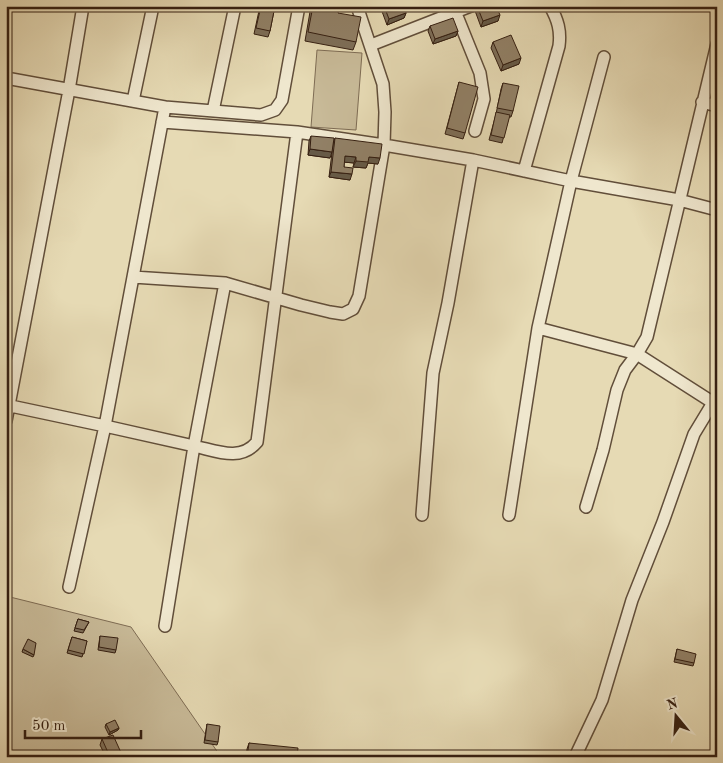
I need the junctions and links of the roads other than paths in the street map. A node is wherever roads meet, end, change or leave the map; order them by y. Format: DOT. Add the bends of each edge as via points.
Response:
graph roads {
  1 [pos="83,6"];
  2 [pos="153,6"];
  3 [pos="235,6"];
  4 [pos="299,6"];
  5 [pos="358,6"];
  6 [pos="471,6"];
  7 [pos="550,6"];
  8 [pos="454,9"];
  9 [pos="717,44"];
  10 [pos="371,46"];
  11 [pos="604,57"];
  12 [pos="6,78"];
  13 [pos="70,90"];
  14 [pos="133,101"];
  15 [pos="702,102"];
  16 [pos="717,106"];
  17 [pos="165,107"];
  18 [pos="213,111"];
  19 [pos="162,122"];
  20 [pos="476,131"];
  21 [pos="297,132"];
  22 [pos="384,145"];
  23 [pos="473,160"];
  24 [pos="524,171"];
  25 [pos="571,181"];
  26 [pos="679,200"];
  27 [pos="717,210"];
  28 [pos="133,277"];
  29 [pos="225,283"];
  30 [pos="275,298"];
  31 [pos="538,328"];
  32 [pos="637,354"];
  33 [pos="715,399"];
  34 [pos="8,405"];
  35 [pos="6,422"];
  36 [pos="105,426"];
  37 [pos="194,446"];
  38 [pos="586,507"];
  39 [pos="422,515"];
  40 [pos="509,515"];
  41 [pos="69,587"];
  42 [pos="165,626"];
  43 [pos="575,757"];
  1 -- 13 [label="street"];
  2 -- 14 [label="street"];
  3 -- 18 [label="street"];
  4 -- 18 [label="street" via="282,100 275,110 261,115"];
  5 -- 10 [label="street"];
  6 -- 8 [label="street"];
  7 -- 24 [label="street" via="558,21 559,46"];
  8 -- 10 [label="street"];
  8 -- 20 [label="street" via="480,73 484,99"];
  9 -- 15 [label="street"];
  10 -- 22 [label="street" via="384,84"];
  11 -- 25 [label="street"];
  12 -- 13 [label="street"];
  13 -- 14 [label="street"];
  13 -- 34 [label="street"];
  14 -- 17 [label="street"];
  15 -- 16 [label="street"];
  15 -- 26 [label="street"];
  17 -- 18 [label="street"];
  17 -- 19 [label="street"];
  19 -- 21 [label="street"];
  19 -- 28 [label="street"];
  21 -- 22 [label="street"];
  21 -- 30 [label="street"];
  22 -- 23 [label="street"];
  22 -- 30 [label="street" via="359,296 353,309 343,314"];
  23 -- 24 [label="street"];
  23 -- 39 [label="street" via="433,373"];
  24 -- 25 [label="street"];
  25 -- 26 [label="street"];
  25 -- 31 [label="street"];
  26 -- 27 [label="street"];
  26 -- 32 [label="street" via="647,337"];
  28 -- 29 [label="street"];
  28 -- 36 [label="street"];
  29 -- 30 [label="street"];
  29 -- 37 [label="street"];
  30 -- 37 [label="street" via="257,442 239,454"];
  31 -- 32 [label="street"];
  31 -- 40 [label="street"];
  32 -- 33 [label="street"];
  32 -- 38 [label="street" via="625,370 617,390"];
  33 -- 43 [label="street" via="694,434 664,522 632,600 602,700"];
  34 -- 35 [label="street"];
  34 -- 36 [label="street"];
  36 -- 37 [label="street"];
  36 -- 41 [label="street"];
  37 -- 42 [label="street"];
}
